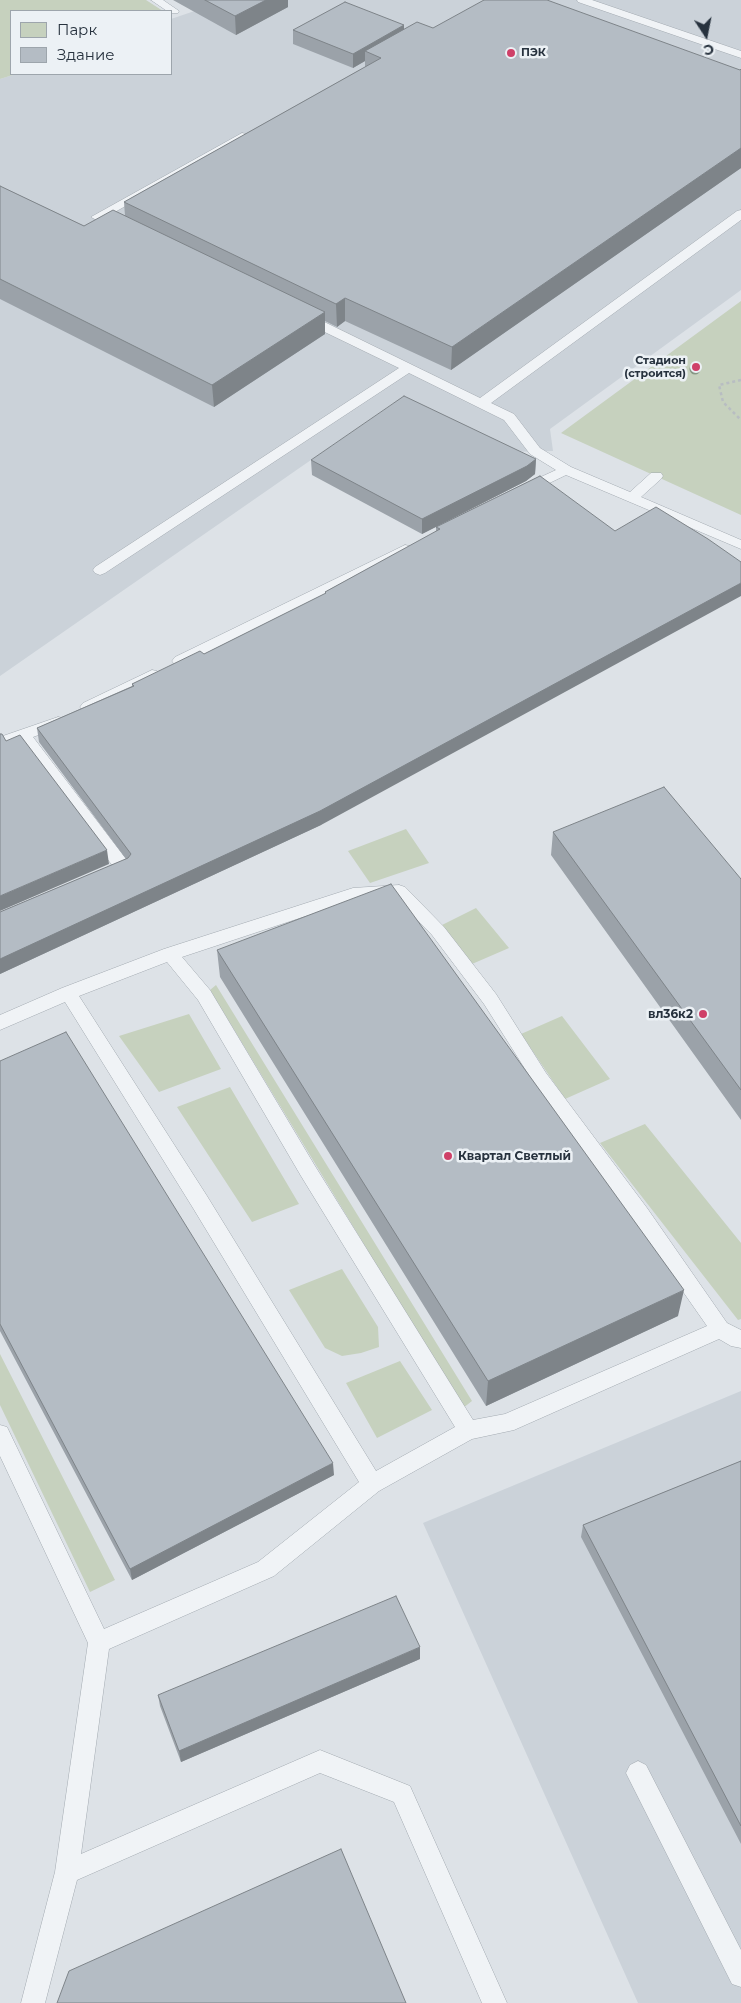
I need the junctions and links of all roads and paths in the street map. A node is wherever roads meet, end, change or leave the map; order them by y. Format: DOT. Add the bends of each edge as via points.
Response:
graph roads {
  1 [pos="156,0"];
  2 [pos="582,0"];
  3 [pos="174,10"];
  4 [pos="741,55"];
  5 [pos="253,130"];
  6 [pos="741,214"];
  7 [pos="133,234"];
  8 [pos="293,312"];
  9 [pos="408,368"];
  10 [pos="741,380"];
  11 [pos="482,403"];
  12 [pos="741,420"];
  13 [pos="566,470"];
  14 [pos="656,476"];
  15 [pos="513,496"];
  16 [pos="632,498"];
  17 [pos="416,544"];
  18 [pos="741,545"];
  19 [pos="100,570"];
  20 [pos="23,735"];
  21 [pos="0,743"];
  22 [pos="96,879"];
  23 [pos="170,954"];
  24 [pos="68,993"];
  25 [pos="0,1023"];
  26 [pos="720,1329"];
  27 [pos="741,1339"];
  28 [pos="468,1430"];
  29 [pos="0,1434"];
  30 [pos="372,1484"];
  31 [pos="100,1642"];
  32 [pos="638,1773"];
  33 [pos="67,1872"];
  34 [pos="741,1975"];
  35 [pos="33,2003"];
  36 [pos="495,2003"];
  1 -- 3 [label="lane"];
  2 -- 4 [label="lane"];
  5 -- 7 [label="lane" via="97,217"];
  6 -- 11 [label="lane"];
  8 -- 9 [label="lane"];
  9 -- 11 [label="lane"];
  9 -- 19 [label="lane"];
  10 -- 12 [label="path" via="719,385 723,402"];
  11 -- 13 [label="lane" via="509,417 535,451"];
  13 -- 15 [label="lane"];
  13 -- 16 [label="lane"];
  14 -- 16 [label="lane"];
  16 -- 18 [label="lane"];
  17 -- 20 [label="lane" via="55,723"];
  20 -- 21 [label="lane"];
  20 -- 22 [label="lane" via="123,867"];
  23 -- 24 [label="lane"];
  23 -- 26 [label="lane" via="353,894 399,891 438,931 490,999 540,1078"];
  23 -- 28 [label="lane" via="204,995"];
  24 -- 25 [label="lane"];
  24 -- 30 [label="lane"];
  26 -- 27 [label="lane"];
  26 -- 28 [label="lane" via="507,1424"];
  28 -- 30 [label="lane"];
  29 -- 31 [label="lane"];
  30 -- 31 [label="lane" via="266,1569"];
  31 -- 33 [label="lane"];
  32 -- 34 [label="lane"];
  33 -- 35 [label="lane"];
  33 -- 36 [label="lane" via="320,1761 402,1794"];
}
